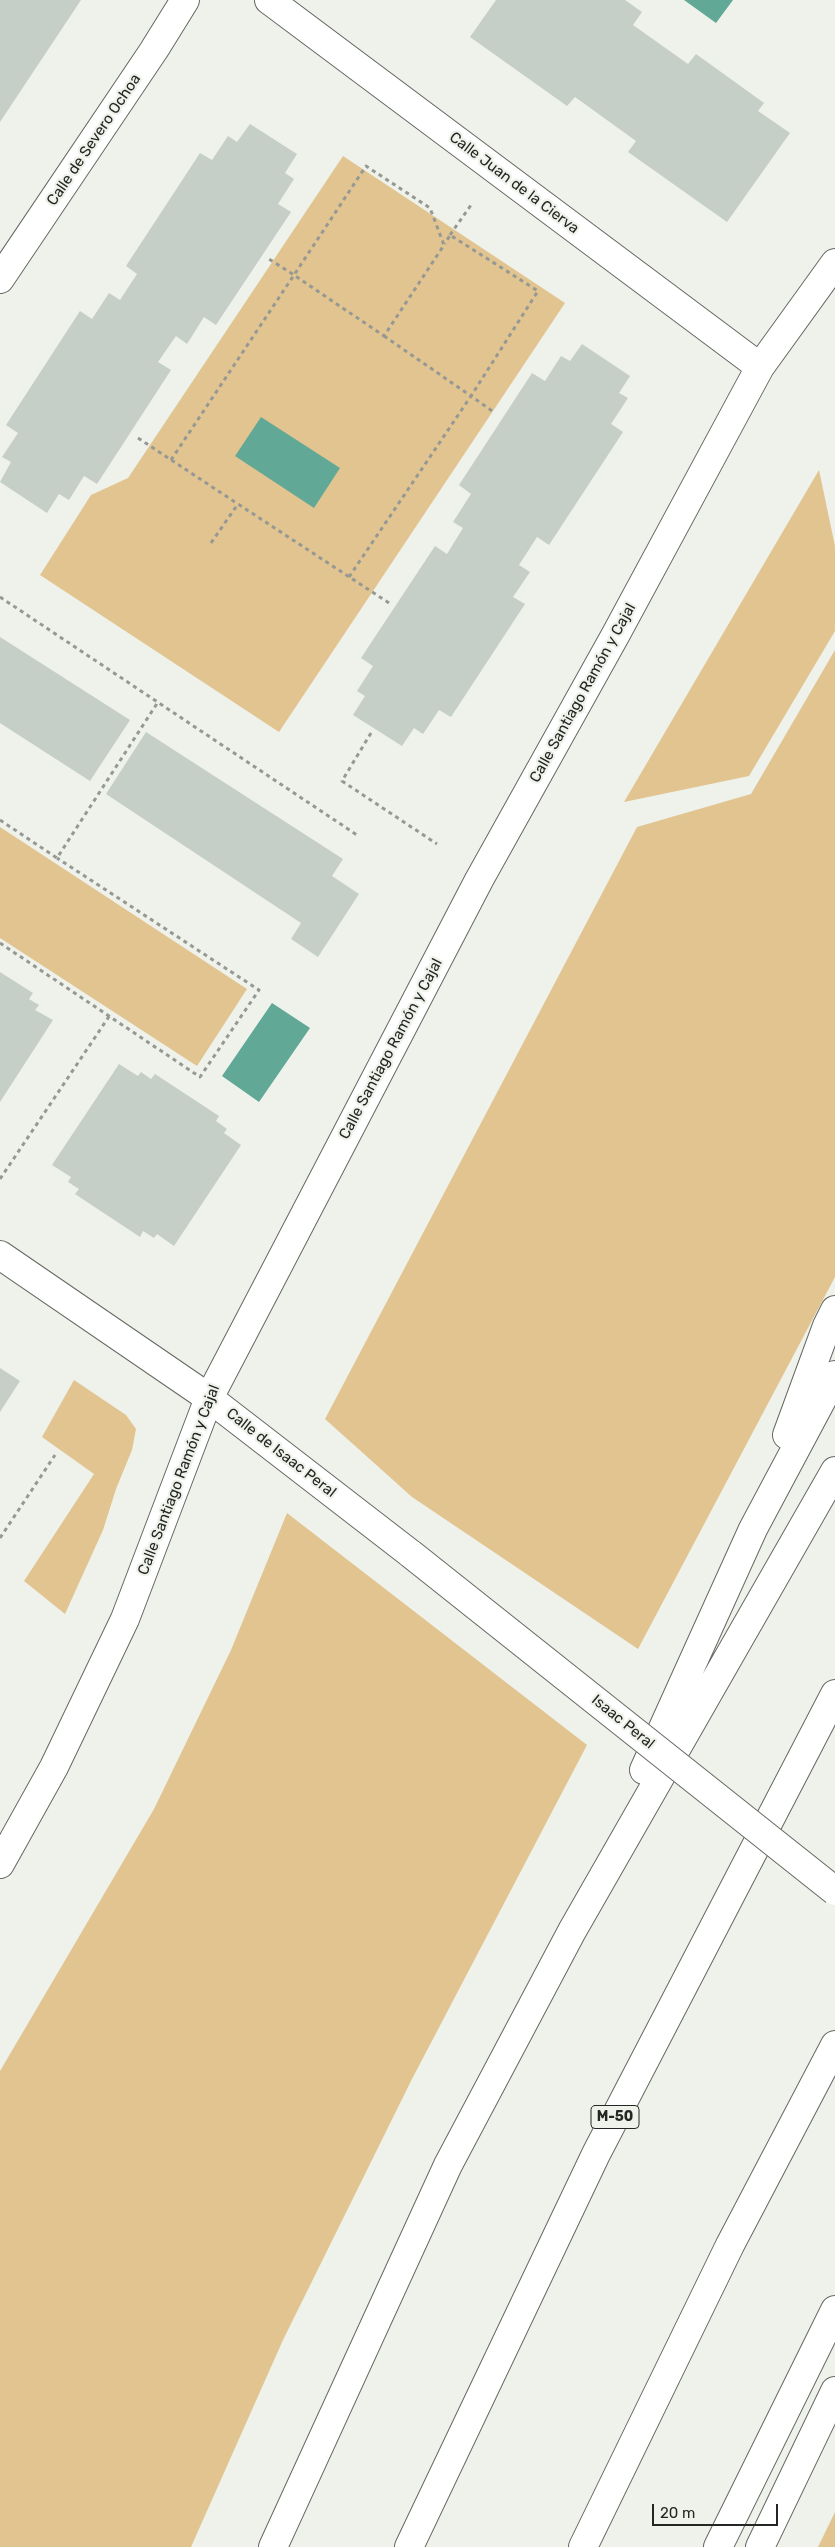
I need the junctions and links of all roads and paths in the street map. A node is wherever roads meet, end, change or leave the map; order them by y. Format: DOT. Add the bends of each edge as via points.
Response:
graph roads {
  1 [pos="185,0"];
  2 [pos="268,0"];
  3 [pos="471,205"];
  4 [pos="450,236"];
  5 [pos="444,245"];
  6 [pos="269,259"];
  7 [pos="835,263"];
  8 [pos="294,275"];
  9 [pos="0,278"];
  10 [pos="384,336"];
  11 [pos="760,367"];
  12 [pos="470,396"];
  13 [pos="495,413"];
  14 [pos="138,438"];
  15 [pos="171,460"];
  16 [pos="238,504"];
  17 [pos="211,543"];
  18 [pos="349,577"];
  19 [pos="0,597"];
  20 [pos="389,603"];
  21 [pos="158,702"];
  22 [pos="371,733"];
  23 [pos="0,820"];
  24 [pos="357,834"];
  25 [pos="437,844"];
  26 [pos="57,858"];
  27 [pos="0,943"];
  28 [pos="110,1015"];
  29 [pos="0,1180"];
  30 [pos="0,1255"];
  31 [pos="835,1310"];
  32 [pos="835,1375"];
  33 [pos="209,1398"];
  34 [pos="55,1455"];
  35 [pos="835,1471"];
  36 [pos="753,1529"];
  37 [pos="0,1538"];
  38 [pos="411,1554"];
  39 [pos="835,1694"];
  40 [pos="0,1864"];
  41 [pos="835,1891"];
  42 [pos="572,1931"];
  43 [pos="835,2045"];
  44 [pos="835,2310"];
  45 [pos="835,2391"];
  46 [pos="273,2547"];
  47 [pos="410,2547"];
  48 [pos="583,2547"];
  49 [pos="718,2547"];
  50 [pos="760,2547"];
  1 -- 9 [label="main road, Calle de Severo Ochoa"];
  2 -- 11 [label="main road, Calle Juan de la Cierva"];
  3 -- 4 [label="path"];
  4 -- 5 [label="path"];
  4 -- 12 [label="path" via="538,291"];
  5 -- 8 [label="path" via="430,208 366,166"];
  5 -- 10 [label="path"];
  6 -- 8 [label="path"];
  7 -- 11 [label="main road, Calle Santiago Ramón y Cajal"];
  8 -- 10 [label="path"];
  8 -- 15 [label="path"];
  10 -- 12 [label="path"];
  11 -- 33 [label="main road, Calle Santiago Ramón y Cajal" via="479,880"];
  12 -- 13 [label="path"];
  12 -- 18 [label="path"];
  14 -- 15 [label="path"];
  15 -- 16 [label="path"];
  16 -- 17 [label="path"];
  16 -- 18 [label="path"];
  18 -- 20 [label="path"];
  19 -- 21 [label="path"];
  21 -- 24 [label="path"];
  21 -- 26 [label="path"];
  22 -- 25 [label="path" via="342,781"];
  23 -- 26 [label="path"];
  26 -- 28 [label="path" via="259,990 200,1077"];
  27 -- 28 [label="path"];
  28 -- 29 [label="path"];
  30 -- 33 [label="main road, Calle de Isaac Peral"];
  31 -- 36 [label="main road"];
  32 -- 36 [label="main road"];
  33 -- 38 [label="main road, Calle de Isaac Peral"];
  33 -- 40 [label="main road, Calle Santiago Ramón y Cajal" via="125,1619 54,1767"];
  34 -- 37 [label="path"];
  35 -- 42 [label="main road"];
  36 -- 42 [label="main road"];
  38 -- 41 [label="main road, Isaac Peral, bridge"];
  39 -- 47 [label="main road, M-50" via="596,2154"];
  42 -- 46 [label="main road" via="448,2165"];
  43 -- 48 [label="main road" via="730,2245"];
  44 -- 49 [label="main road"];
  45 -- 50 [label="main road"];
}
